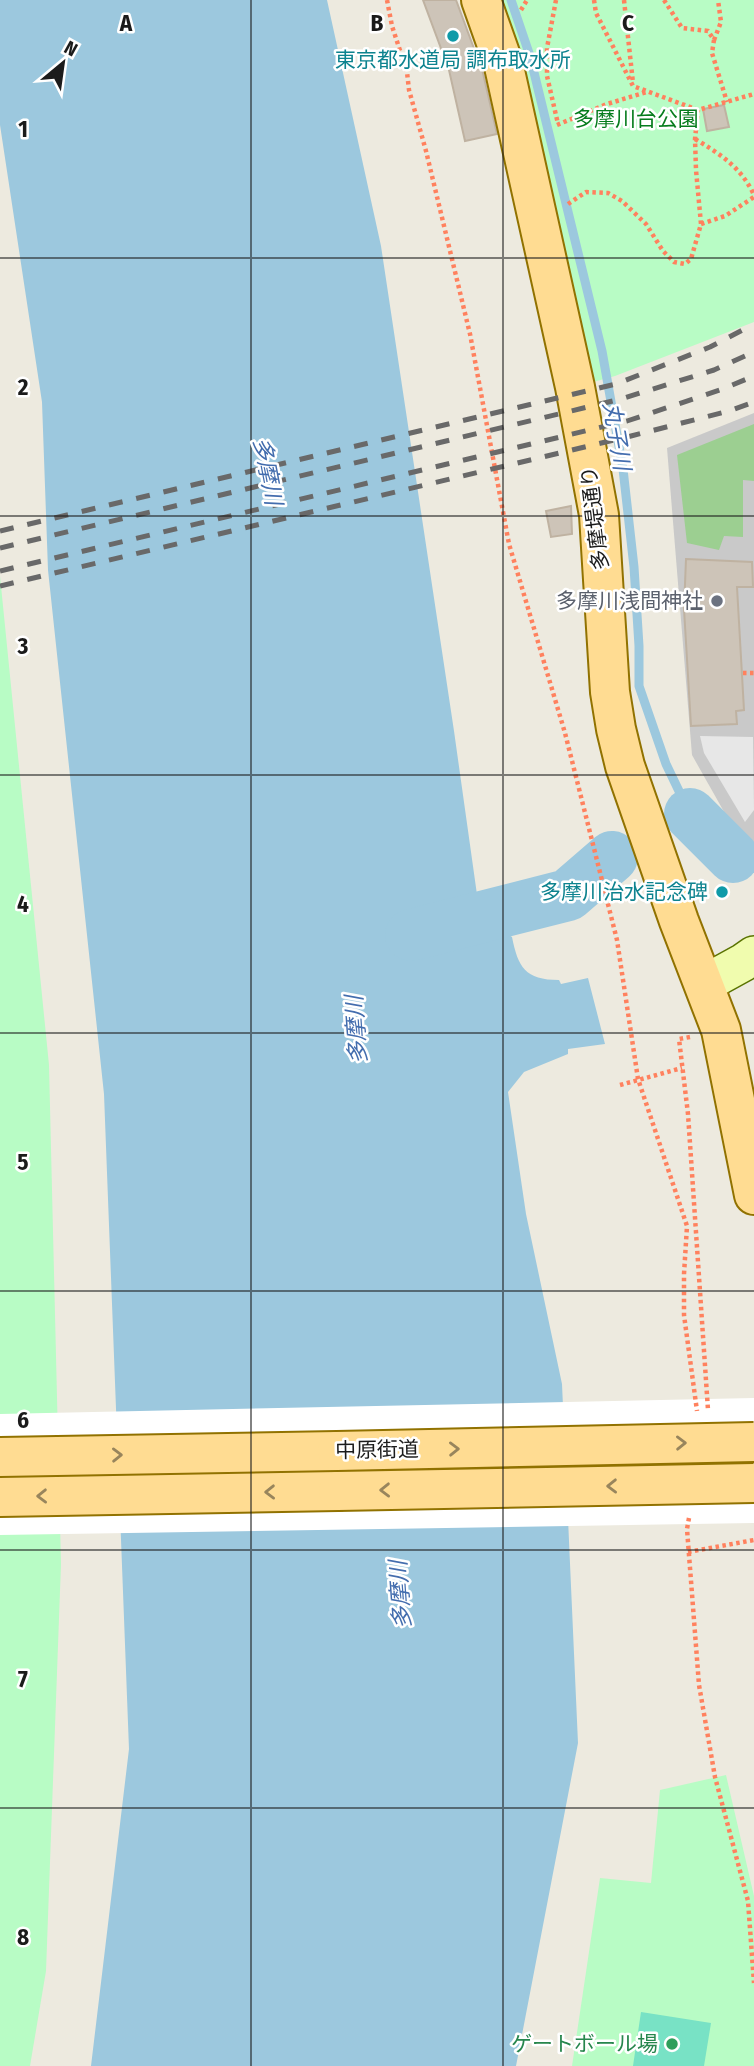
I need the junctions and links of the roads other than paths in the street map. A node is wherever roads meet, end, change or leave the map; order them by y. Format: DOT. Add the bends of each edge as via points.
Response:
graph roads {
  1 [pos="481,0"];
  2 [pos="754,955"];
  3 [pos="704,984"];
  4 [pos="754,1195"];
  5 [pos="754,1442"];
  6 [pos="0,1457"];
  7 [pos="754,1483"];
  8 [pos="0,1497"];
  1 -- 3 [label="main road, 多摩堤通り" via="503,62 575,387 599,515 610,692 625,766"];
  2 -- 3 [label="street"];
  3 -- 4 [label="main road, 多摩堤通り" via="726,1048"];
  6 -- 5 [label="main road, 中原街道, one-way, bridge"];
  7 -- 8 [label="main road, 中原街道, one-way, bridge"];
}
